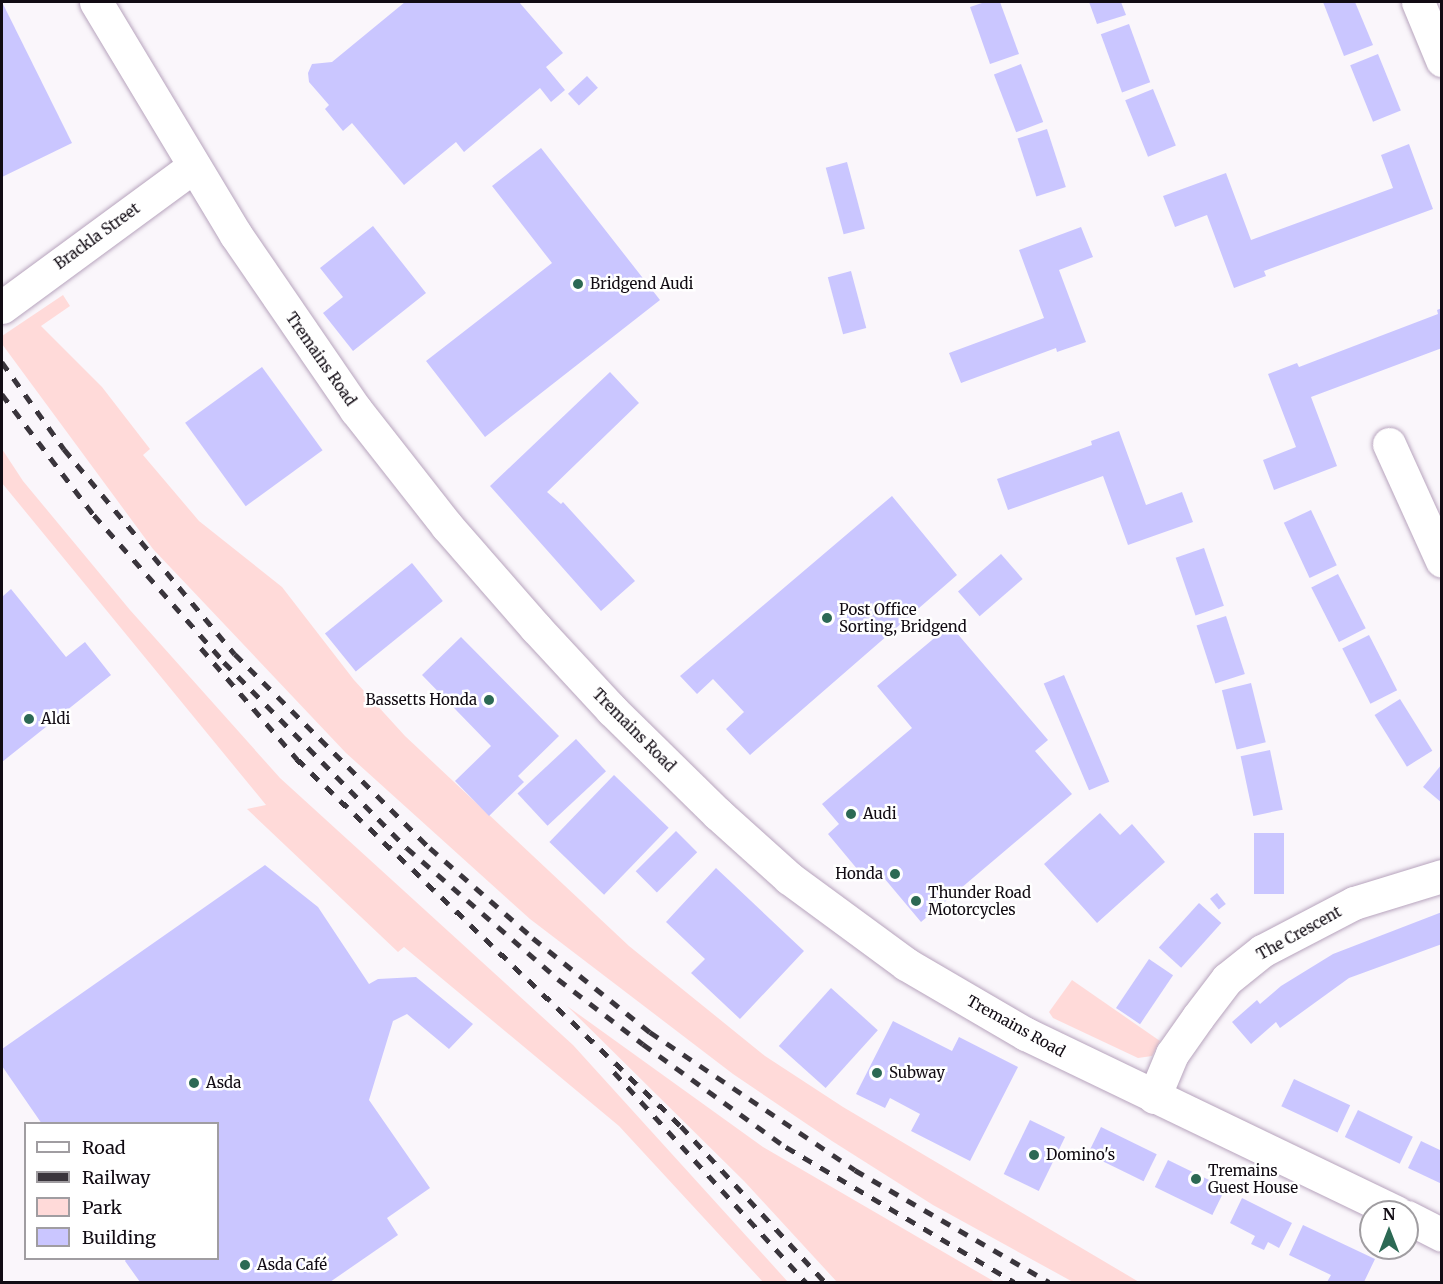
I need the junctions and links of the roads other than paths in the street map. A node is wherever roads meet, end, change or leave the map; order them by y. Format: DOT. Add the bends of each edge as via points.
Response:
graph roads {
  1 [pos="96,2"];
  2 [pos="1418,2"];
  3 [pos="1442,60"];
  4 [pos="194,166"];
  5 [pos="4,305"];
  6 [pos="1389,444"];
  7 [pos="1442,561"];
  8 [pos="1442,876"];
  9 [pos="1154,1097"];
  10 [pos="1371,1200"];
  11 [pos="1419,1224"];
  12 [pos="1442,1235"];
  1 -- 4 [label="main road, Tremains Road"];
  2 -- 3 [label="main road"];
  4 -- 5 [label="main road, Brackla Street"];
  4 -- 9 [label="main road, Tremains Road" via="236,235 357,410 447,526 612,710 718,814 789,878 906,964 1026,1034"];
  6 -- 7 [label="main road"];
  8 -- 9 [label="main road, The Crescent" via="1354,903 1262,951 1227,979 1198,1017 1172,1053"];
  9 -- 10 [label="main road, Tremains Road"];
  11 -- 12 [label="main road"];
}
